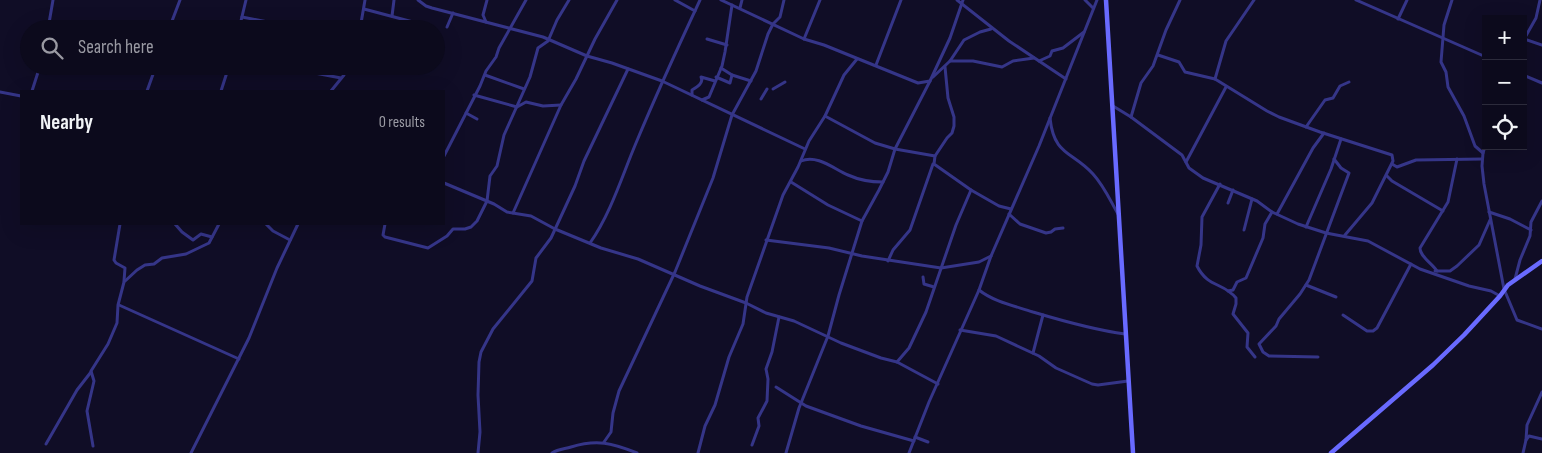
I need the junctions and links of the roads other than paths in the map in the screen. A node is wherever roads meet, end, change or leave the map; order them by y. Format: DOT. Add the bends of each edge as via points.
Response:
graph roads {
  1 [pos="53,0"];
  2 [pos="180,0"];
  3 [pos="246,0"];
  4 [pos="365,0"];
  5 [pos="394,0"];
  6 [pos="418,0"];
  7 [pos="487,0"];
  8 [pos="526,0"];
  9 [pos="569,0"];
  10 [pos="617,0"];
  11 [pos="675,0"];
  12 [pos="700,0"];
  13 [pos="721,0"];
  14 [pos="742,0"];
  15 [pos="784,0"];
  16 [pos="820,0"];
  17 [pos="901,0"];
  18 [pos="957,0"];
  19 [pos="1085,0"];
  20 [pos="1097,0"];
  21 [pos="1106,0"];
  22 [pos="1180,0"];
  23 [pos="1254,0"];
  24 [pos="1356,0"];
  25 [pos="1368,0"];
  26 [pos="1407,0"];
  27 [pos="1452,0"];
  28 [pos="1540,0"];
  29 [pos="962,2"];
  30 [pos="732,5"];
  31 [pos="1372,6"];
  32 [pos="740,8"];
  33 [pos="364,9"];
  34 [pos="1094,9"];
  35 [pos="695,11"];
  36 [pos="453,13"];
  37 [pos="242,16"];
  38 [pos="392,16"];
  39 [pos="1398,19"];
  40 [pos="50,20"];
  41 [pos="172,20"];
  42 [pos="241,20"];
  43 [pos="261,20"];
  44 [pos="362,20"];
  45 [pos="406,20"];
  46 [pos="486,22"];
  47 [pos="773,24"];
  48 [pos="447,27"];
  49 [pos="512,28"];
  50 [pos="992,28"];
  51 [pos="1085,31"];
  52 [pos="1527,34"];
  53 [pos="1442,38"];
  54 [pos="548,39"];
  55 [pos="708,39"];
  56 [pos="804,39"];
  57 [pos="1527,41"];
  58 [pos="727,45"];
  59 [pos="1542,46"];
  60 [pos="1158,54"];
  61 [pos="1482,55"];
  62 [pos="587,56"];
  63 [pos="857,59"];
  64 [pos="1037,60"];
  65 [pos="950,61"];
  66 [pos="876,65"];
  67 [pos="945,67"];
  68 [pos="628,68"];
  69 [pos="720,68"];
  70 [pos="37,75"];
  71 [pos="153,75"];
  72 [pos="226,75"];
  73 [pos="325,75"];
  74 [pos="343,75"];
  75 [pos="485,75"];
  76 [pos="732,75"];
  77 [pos="1527,76"];
  78 [pos="341,78"];
  79 [pos="715,79"];
  80 [pos="1066,79"];
  81 [pos="1216,79"];
  82 [pos="751,80"];
  83 [pos="931,80"];
  84 [pos="662,81"];
  85 [pos="785,82"];
  86 [pos="1349,82"];
  87 [pos="1542,83"];
  88 [pos="1226,87"];
  89 [pos="524,89"];
  90 [pos="767,89"];
  91 [pos="773,89"];
  92 [pos="32,90"];
  93 [pos="147,90"];
  94 [pos="221,90"];
  95 [pos="332,90"];
  96 [pos="0,92"];
  97 [pos="692,95"];
  98 [pos="20,96"];
  99 [pos="474,96"];
  100 [pos="761,99"];
  101 [pos="701,100"];
  102 [pos="1111,104"];
  103 [pos="562,105"];
  104 [pos="517,106"];
  105 [pos="466,113"];
  106 [pos="732,115"];
  107 [pos="1050,115"];
  108 [pos="824,116"];
  109 [pos="1132,117"];
  110 [pos="477,119"];
  111 [pos="1306,127"];
  112 [pos="1324,134"];
  113 [pos="1341,139"];
  114 [pos="805,149"];
  115 [pos="895,149"];
  116 [pos="1484,150"];
  117 [pos="1483,153"];
  118 [pos="445,154"];
  119 [pos="935,156"];
  120 [pos="1334,159"];
  121 [pos="1457,159"];
  122 [pos="1482,159"];
  123 [pos="800,161"];
  124 [pos="1186,162"];
  125 [pos="934,164"];
  126 [pos="1392,164"];
  127 [pos="1386,176"];
  128 [pos="791,182"];
  129 [pos="883,182"];
  130 [pos="445,183"];
  131 [pos="1220,184"];
  132 [pos="971,190"];
  133 [pos="1233,190"];
  134 [pos="1252,199"];
  135 [pos="487,202"];
  136 [pos="1542,202"];
  137 [pos="1228,203"];
  138 [pos="1011,209"];
  139 [pos="1272,212"];
  140 [pos="1443,212"];
  141 [pos="1489,212"];
  142 [pos="513,213"];
  143 [pos="1009,214"];
  144 [pos="1118,214"];
  145 [pos="1277,214"];
  146 [pos="1490,217"];
  147 [pos="862,221"];
  148 [pos="120,225"];
  149 [pos="176,225"];
  150 [pos="218,225"];
  151 [pos="267,225"];
  152 [pos="298,225"];
  153 [pos="385,225"];
  154 [pos="1306,227"];
  155 [pos="1063,228"];
  156 [pos="554,230"];
  157 [pos="1244,230"];
  158 [pos="1531,230"];
  159 [pos="1326,233"];
  160 [pos="1344,236"];
  161 [pos="212,237"];
  162 [pos="290,240"];
  163 [pos="766,240"];
  164 [pos="590,243"];
  165 [pos="851,254"];
  166 [pos="991,256"];
  167 [pos="888,260"];
  168 [pos="1542,261"];
  169 [pos="1411,264"];
  170 [pos="941,268"];
  171 [pos="1437,271"];
  172 [pos="1429,272"];
  173 [pos="674,274"];
  174 [pos="923,277"];
  175 [pos="1514,280"];
  176 [pos="124,282"];
  177 [pos="1306,285"];
  178 [pos="934,287"];
  179 [pos="1504,289"];
  180 [pos="979,290"];
  181 [pos="1228,291"];
  182 [pos="1500,296"];
  183 [pos="1336,297"];
  184 [pos="746,303"];
  185 [pos="118,305"];
  186 [pos="1043,315"];
  187 [pos="1342,316"];
  188 [pos="780,317"];
  189 [pos="1542,328"];
  190 [pos="960,330"];
  191 [pos="1125,334"];
  192 [pos="828,336"];
  193 [pos="1033,353"];
  194 [pos="1255,357"];
  195 [pos="1318,358"];
  196 [pos="239,359"];
  197 [pos="897,362"];
  198 [pos="91,371"];
  199 [pos="1128,381"];
  200 [pos="938,384"];
  201 [pos="776,387"];
  202 [pos="1542,392"];
  203 [pos="802,403"];
  204 [pos="914,439"];
  205 [pos="1542,439"];
  206 [pos="1526,440"];
  207 [pos="604,442"];
  208 [pos="928,442"];
  209 [pos="46,444"];
  210 [pos="752,444"];
  211 [pos="93,446"];
  212 [pos="191,453"];
  213 [pos="478,453"];
  214 [pos="552,453"];
  215 [pos="637,453"];
  216 [pos="698,453"];
  217 [pos="786,453"];
  218 [pos="909,453"];
  219 [pos="1132,453"];
  220 [pos="1331,453"];
  221 [pos="1522,453"];
  1 -- 40 [label="street"];
  2 -- 41 [label="street"];
  3 -- 37 [label="street"];
  4 -- 33 [label="street"];
  5 -- 38 [label="street"];
  6 -- 36 [label="street" via="426,6"];
  7 -- 46 [label="street" via="483,15"];
  8 -- 49 [label="street"];
  9 -- 54 [label="street"];
  10 -- 62 [label="street"];
  11 -- 35 [label="street"];
  12 -- 35 [label="street"];
  13 -- 30 [label="street"];
  14 -- 32 [label="street"];
  15 -- 47 [label="street" via="780,16"];
  16 -- 56 [label="street"];
  17 -- 66 [label="street"];
  18 -- 29 [label="street"];
  19 -- 34 [label="street"];
  20 -- 34 [label="street"];
  21 -- 102 [label="street"];
  22 -- 60 [label="street"];
  23 -- 81 [label="street" via="1226,41"];
  24 -- 31 [label="street"];
  25 -- 31 [label="street"];
  26 -- 39 [label="street"];
  27 -- 53 [label="street"];
  28 -- 52 [label="street" via="1536,18"];
  29 -- 50 [label="street"];
  29 -- 83 [label="street"];
  30 -- 32 [label="street"];
  30 -- 58 [label="street"];
  31 -- 39 [label="street"];
  32 -- 47 [label="street"];
  33 -- 38 [label="street"];
  33 -- 44 [label="street"];
  34 -- 51 [label="street"];
  35 -- 84 [label="street"];
  36 -- 46 [label="street"];
  36 -- 48 [label="street"];
  37 -- 42 [label="street"];
  37 -- 43 [label="street"];
  38 -- 45 [label="street"];
  39 -- 53 [label="street"];
  46 -- 49 [label="street"];
  47 -- 56 [label="street"];
  47 -- 82 [label="street"];
  49 -- 54 [label="street"];
  49 -- 75 [label="street"];
  50 -- 64 [label="street"];
  50 -- 65 [label="street" via="964,40"];
  51 -- 64 [label="street" via="1063,48 1052,51 1050,56"];
  51 -- 80 [label="street"];
  53 -- 61 [label="street"];
  53 -- 117 [label="street" via="1441,60 1448,87 1475,146"];
  54 -- 62 [label="street"];
  54 -- 89 [label="street" via="538,48"];
  55 -- 58 [label="street"];
  56 -- 63 [label="street"];
  57 -- 59 [label="street"];
  58 -- 69 [label="street"];
  60 -- 81 [label="street" via="1179,62 1190,74"];
  60 -- 109 [label="street" via="1141,84"];
  62 -- 68 [label="street"];
  62 -- 103 [label="street"];
  63 -- 66 [label="street"];
  63 -- 108 [label="street" via="844,75"];
  64 -- 65 [label="street" via="1013,61 1002,67 980,61"];
  64 -- 80 [label="street"];
  65 -- 67 [label="street"];
  66 -- 83 [label="street" via="918,82"];
  67 -- 83 [label="street"];
  67 -- 119 [label="street" via="954,126"];
  68 -- 84 [label="street"];
  68 -- 156 [label="street"];
  69 -- 76 [label="street"];
  69 -- 79 [label="street"];
  70 -- 92 [label="street"];
  71 -- 93 [label="street"];
  72 -- 94 [label="street"];
  73 -- 78 [label="street"];
  74 -- 78 [label="street"];
  75 -- 89 [label="street"];
  75 -- 99 [label="street"];
  76 -- 79 [label="street" via="730,83"];
  76 -- 82 [label="street"];
  77 -- 87 [label="street"];
  78 -- 95 [label="street"];
  79 -- 97 [label="street" via="701,77"];
  79 -- 101 [label="street" via="709,96"];
  80 -- 107 [label="street"];
  81 -- 88 [label="street"];
  82 -- 106 [label="street"];
  83 -- 115 [label="street"];
  84 -- 97 [label="street"];
  84 -- 164 [label="street" via="609,208"];
  85 -- 91 [label="street"];
  86 -- 111 [label="street" via="1340,86 1333,98 1325,100"];
  88 -- 111 [label="street" via="1268,111"];
  88 -- 124 [label="street"];
  89 -- 104 [label="street"];
  90 -- 100 [label="street"];
  96 -- 98 [label="street"];
  97 -- 101 [label="street"];
  99 -- 104 [label="street"];
  99 -- 105 [label="street"];
  101 -- 106 [label="street"];
  102 -- 109 [label="street"];
  102 -- 144 [label="street"];
  103 -- 104 [label="street" via="526,102"];
  103 -- 142 [label="street"];
  104 -- 135 [label="street" via="504,135 497,166 490,176"];
  105 -- 110 [label="street"];
  105 -- 118 [label="street"];
  106 -- 114 [label="street"];
  106 -- 173 [label="street" via="713,178"];
  107 -- 138 [label="street"];
  107 -- 144 [label="street" via="1052,132 1058,144 1094,175"];
  108 -- 114 [label="street"];
  108 -- 115 [label="street" via="875,143"];
  109 -- 124 [label="street" via="1182,155"];
  111 -- 112 [label="street"];
  112 -- 113 [label="street"];
  112 -- 145 [label="street"];
  113 -- 120 [label="street"];
  113 -- 126 [label="street" via="1391,154"];
  114 -- 123 [label="street"];
  115 -- 119 [label="street"];
  115 -- 129 [label="street"];
  116 -- 117 [label="street"];
  117 -- 122 [label="street"];
  119 -- 125 [label="street"];
  120 -- 154 [label="street"];
  120 -- 159 [label="street" via="1349,173"];
  121 -- 122 [label="street"];
  121 -- 126 [label="street" via="1416,160 1397,167"];
  121 -- 140 [label="street"];
  122 -- 141 [label="street"];
  123 -- 128 [label="street"];
  123 -- 129 [label="street" via="813,159 848,176"];
  124 -- 131 [label="street" via="1194,172"];
  125 -- 132 [label="street"];
  125 -- 167 [label="street" via="910,230"];
  126 -- 127 [label="street"];
  127 -- 140 [label="street"];
  127 -- 160 [label="street" via="1372,203"];
  128 -- 147 [label="street"];
  128 -- 163 [label="street" via="782,195"];
  129 -- 147 [label="street"];
  130 -- 135 [label="street"];
  131 -- 133 [label="street"];
  131 -- 181 [label="street" via="1202,217 1198,266 1207,280"];
  132 -- 138 [label="street"];
  132 -- 170 [label="street"];
  133 -- 134 [label="street"];
  133 -- 137 [label="street"];
  134 -- 139 [label="street"];
  134 -- 157 [label="street"];
  135 -- 142 [label="street"];
  135 -- 153 [label="street" via="471,227 453,229 428,248 385,238"];
  136 -- 158 [label="street"];
  138 -- 143 [label="street"];
  139 -- 145 [label="street"];
  139 -- 181 [label="street" via="1246,278"];
  140 -- 171 [label="street" via="1420,249"];
  141 -- 146 [label="street"];
  141 -- 158 [label="street" via="1510,218"];
  142 -- 156 [label="street" via="531,216"];
  143 -- 155 [label="street" via="1020,224 1046,233"];
  143 -- 166 [label="street"];
  144 -- 191 [label="street"];
  145 -- 154 [label="street"];
  146 -- 171 [label="street" via="1477,247 1452,270"];
  146 -- 179 [label="street"];
  147 -- 165 [label="street"];
  148 -- 176 [label="street" via="114,260 125,268"];
  149 -- 161 [label="street" via="193,240 201,234"];
  150 -- 161 [label="street"];
  151 -- 162 [label="street"];
  152 -- 162 [label="street"];
  154 -- 159 [label="street"];
  156 -- 164 [label="street"];
  156 -- 213 [label="street" via="536,258 532,282 493,329 481,352"];
  158 -- 175 [label="street"];
  159 -- 160 [label="street"];
  159 -- 177 [label="street"];
  160 -- 169 [label="street" via="1368,241"];
  161 -- 176 [label="street" via="208,243 186,254 145,265"];
  162 -- 196 [label="street"];
  163 -- 165 [label="street" via="830,248"];
  163 -- 184 [label="street"];
  164 -- 173 [label="street"];
  165 -- 167 [label="street"];
  165 -- 192 [label="street"];
  166 -- 170 [label="street" via="979,262"];
  166 -- 180 [label="street"];
  167 -- 170 [label="street"];
  168 -- 175 [label="street"];
  169 -- 172 [label="street"];
  169 -- 187 [label="street" via="1377,328 1367,331"];
  170 -- 178 [label="street"];
  171 -- 172 [label="street"];
  172 -- 182 [label="street"];
  173 -- 184 [label="street"];
  173 -- 207 [label="street" via="619,391 611,432"];
  174 -- 178 [label="street" via="924,284"];
  175 -- 179 [label="street"];
  176 -- 185 [label="street"];
  177 -- 183 [label="street"];
  177 -- 195 [label="street" via="1259,344 1269,356"];
  178 -- 197 [label="street" via="910,348"];
  179 -- 182 [label="street"];
  179 -- 189 [label="street" via="1517,320"];
  180 -- 186 [label="street" via="1002,302"];
  180 -- 190 [label="street"];
  181 -- 194 [label="street" via="1236,298 1233,314 1247,332 1247,348"];
  182 -- 220 [label="street" via="1432,365"];
  184 -- 188 [label="street"];
  184 -- 216 [label="street" via="743,324"];
  185 -- 196 [label="street"];
  185 -- 198 [label="street" via="117,323"];
  186 -- 191 [label="street"];
  186 -- 193 [label="street"];
  188 -- 192 [label="street"];
  188 -- 210 [label="street" via="766,369 767,401 758,418 759,426"];
  190 -- 193 [label="street" via="996,336"];
  190 -- 200 [label="street"];
  191 -- 199 [label="street"];
  192 -- 197 [label="street"];
  192 -- 203 [label="street"];
  193 -- 199 [label="street" via="1056,368 1092,384"];
  196 -- 212 [label="street"];
  197 -- 200 [label="street"];
  198 -- 209 [label="street" via="76,390"];
  198 -- 211 [label="street" via="94,381 87,411"];
  199 -- 219 [label="street"];
  200 -- 204 [label="street"];
  201 -- 203 [label="street"];
  202 -- 206 [label="street" via="1527,425"];
  203 -- 204 [label="street" via="860,426"];
  203 -- 217 [label="street"];
  204 -- 208 [label="street"];
  204 -- 218 [label="street"];
  205 -- 206 [label="street" via="1530,436"];
  206 -- 221 [label="street"];
  207 -- 214 [label="street" via="580,444"];
  207 -- 215 [label="street"];
}
